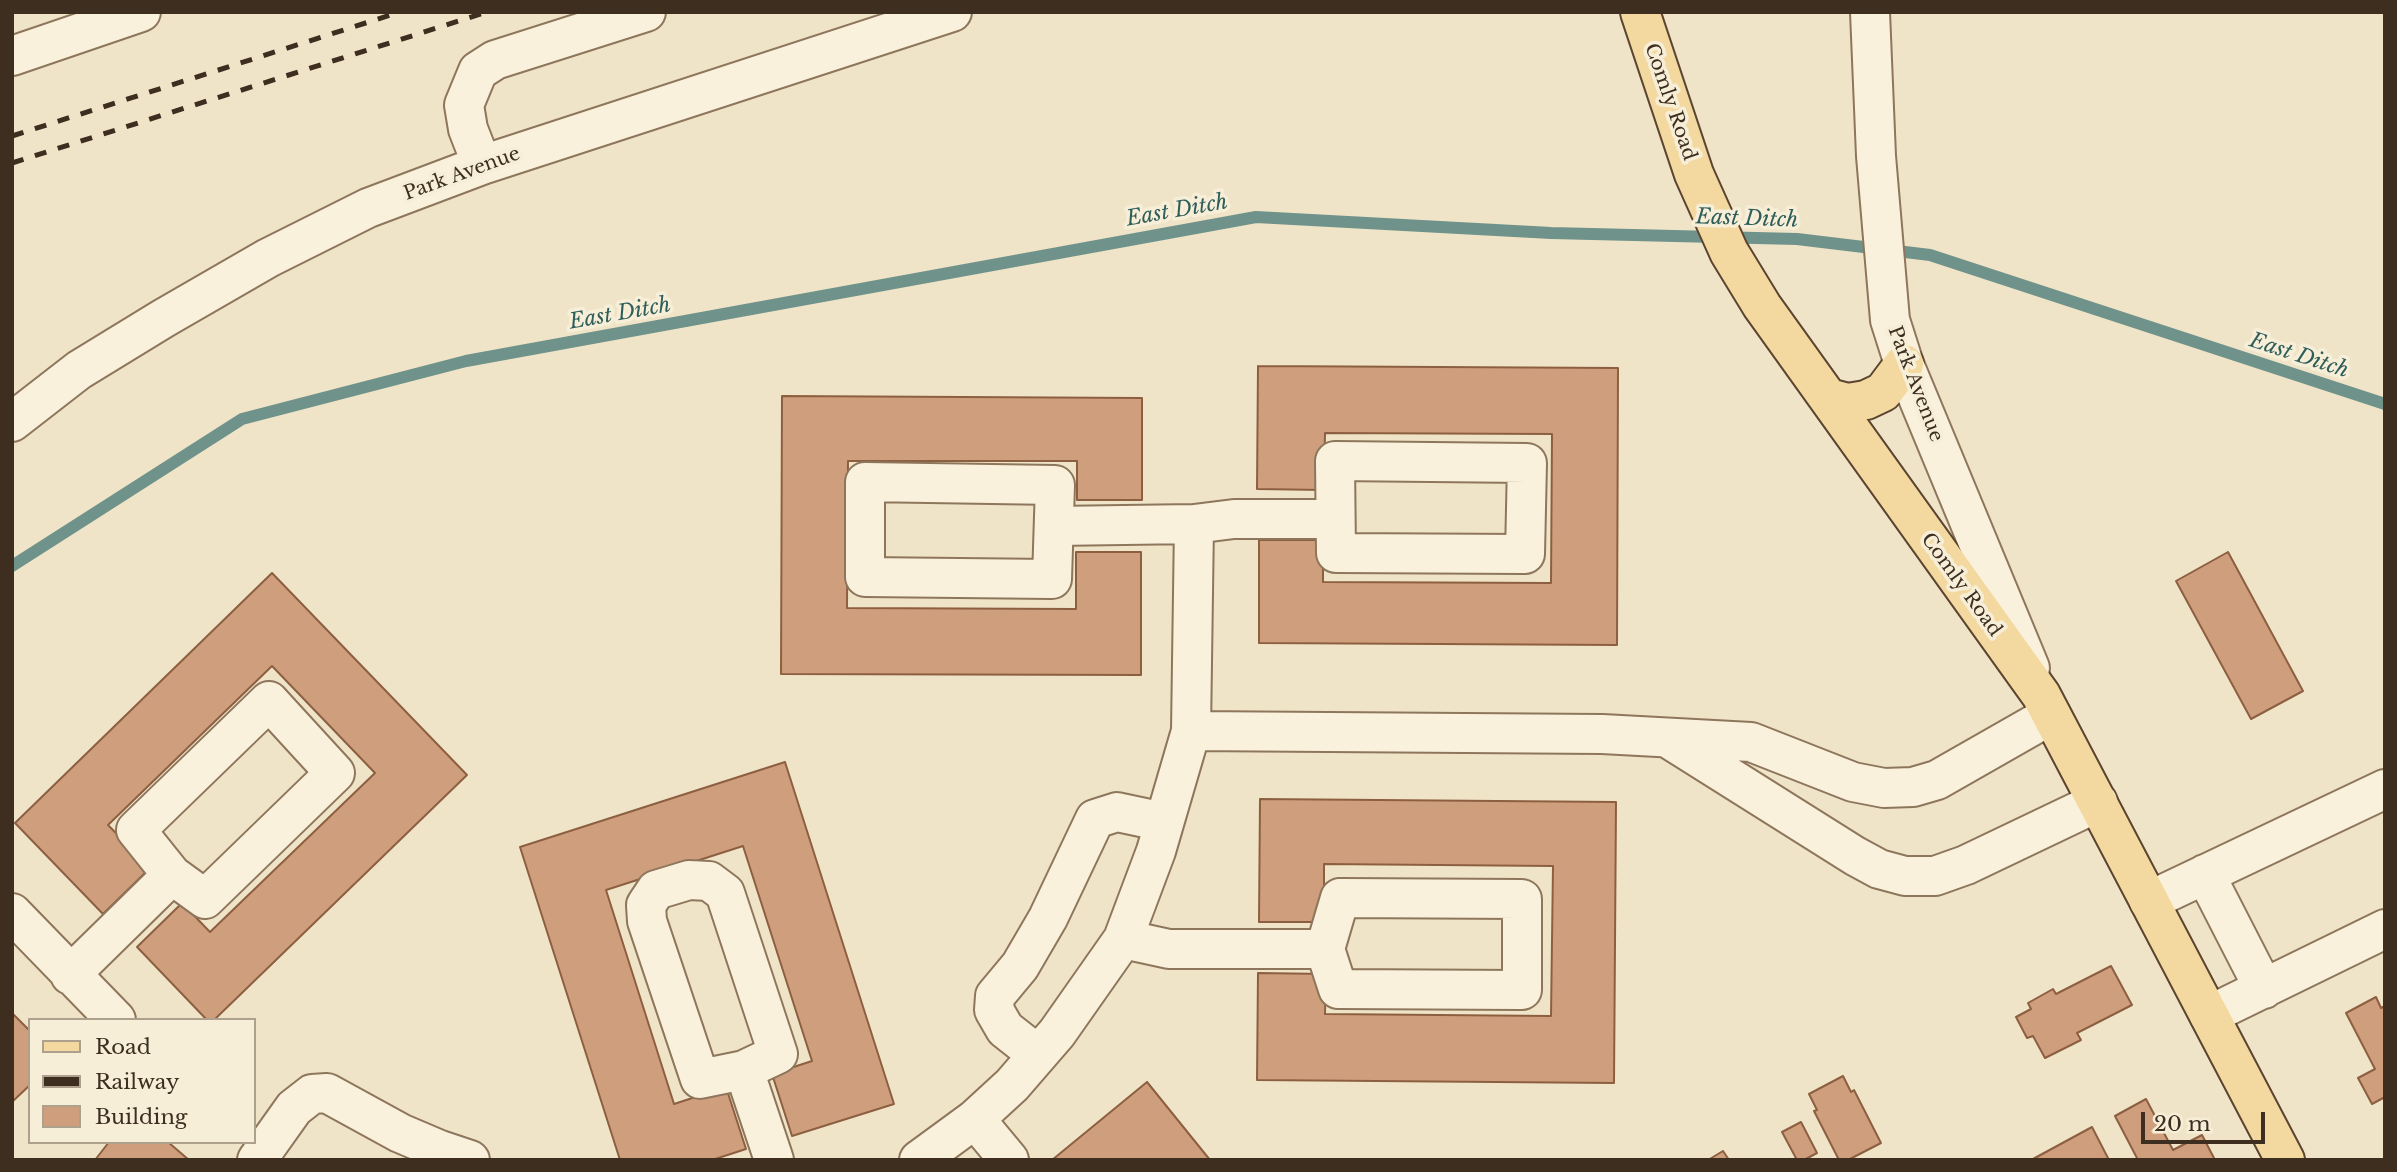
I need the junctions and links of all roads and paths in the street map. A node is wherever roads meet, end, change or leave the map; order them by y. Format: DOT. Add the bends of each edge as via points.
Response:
graph roads {
  1 [pos="141,12"];
  2 [pos="646,12"];
  3 [pos="952,12"];
  4 [pos="1640,12"];
  5 [pos="1870,12"];
  6 [pos="12,56"];
  7 [pos="482,165"];
  8 [pos="1904,364"];
  9 [pos="1829,398"];
  10 [pos="12,422"];
  11 [pos="1335,519"];
  12 [pos="1194,524"];
  13 [pos="1054,526"];
  14 [pos="2046,705"];
  15 [pos="1191,731"];
  16 [pos="1668,737"];
  17 [pos="2385,789"];
  18 [pos="2098,802"];
  19 [pos="1164,822"];
  20 [pos="2205,874"];
  21 [pos="172,875"];
  22 [pos="2149,901"];
  23 [pos="12,913"];
  24 [pos="2385,929"];
  25 [pos="1124,939"];
  26 [pos="1325,950"];
  27 [pos="71,975"];
  28 [pos="2264,989"];
  29 [pos="2209,1015"];
  30 [pos="114,1018"];
  31 [pos="1038,1055"];
  32 [pos="744,1070"];
  33 [pos="975,1119"];
  34 [pos="268,1150"];
  35 [pos="470,1160"];
  36 [pos="774,1160"];
  37 [pos="919,1160"];
  38 [pos="1009,1160"];
  39 [pos="2285,1160"];
  1 -- 6 [label="street"];
  2 -- 7 [label="street" via="495,60 478,71 464,105"];
  3 -- 7 [label="street, Park Avenue"];
  4 -- 9 [label="main road, Comly Road" via="1694,174 1728,252"];
  5 -- 8 [label="street, Park Avenue" via="1886,273 1891,320"];
  7 -- 10 [label="street, Park Avenue" via="368,208 268,258 79,370"];
  8 -- 9 [label="main road" via="1883,392 1866,400 1848,403"];
  8 -- 14 [label="street, Park Avenue"];
  9 -- 14 [label="main road, Comly Road"];
  11 -- 11 [label="street" via="1336,553 1525,554 1527,463 1335,461"];
  11 -- 12 [label="street" via="1234,519"];
  12 -- 13 [label="street"];
  12 -- 15 [label="street"];
  13 -- 13 [label="street" via="1055,485 865,482 865,577 1052,579"];
  14 -- 16 [label="street" via="1937,780 1913,787 1853,782 1751,742"];
  14 -- 18 [label="main road, Comly Road"];
  15 -- 16 [label="street"];
  15 -- 19 [label="street"];
  16 -- 18 [label="street" via="1854,856 1905,876 1935,876 1966,865"];
  17 -- 20 [label="street"];
  18 -- 22 [label="main road, Comly Road"];
  19 -- 25 [label="street"];
  19 -- 31 [label="street" via="1116,811 1095,819 1048,918 1020,966 995,996 994,1010 1004,1029"];
  20 -- 22 [label="street"];
  20 -- 28 [label="street"];
  21 -- 21 [label="street" via="205,899 335,773 269,701 136,830"];
  21 -- 27 [label="street"];
  22 -- 29 [label="main road, Comly Road"];
  23 -- 27 [label="street"];
  24 -- 28 [label="street"];
  25 -- 26 [label="street" via="1169,949"];
  25 -- 31 [label="street"];
  26 -- 26 [label="street" via="1338,989 1522,990 1522,899 1340,898"];
  27 -- 30 [label="street"];
  28 -- 29 [label="street"];
  29 -- 39 [label="main road, Comly Road"];
  31 -- 33 [label="street"];
  32 -- 32 [label="street" via="778,1054 725,893 709,881 689,880 656,890 646,905 647,921 700,1080"];
  32 -- 36 [label="street"];
  33 -- 37 [label="street"];
  33 -- 38 [label="street"];
  34 -- 35 [label="street" via="294,1108 312,1094 327,1093 400,1133"];
}
